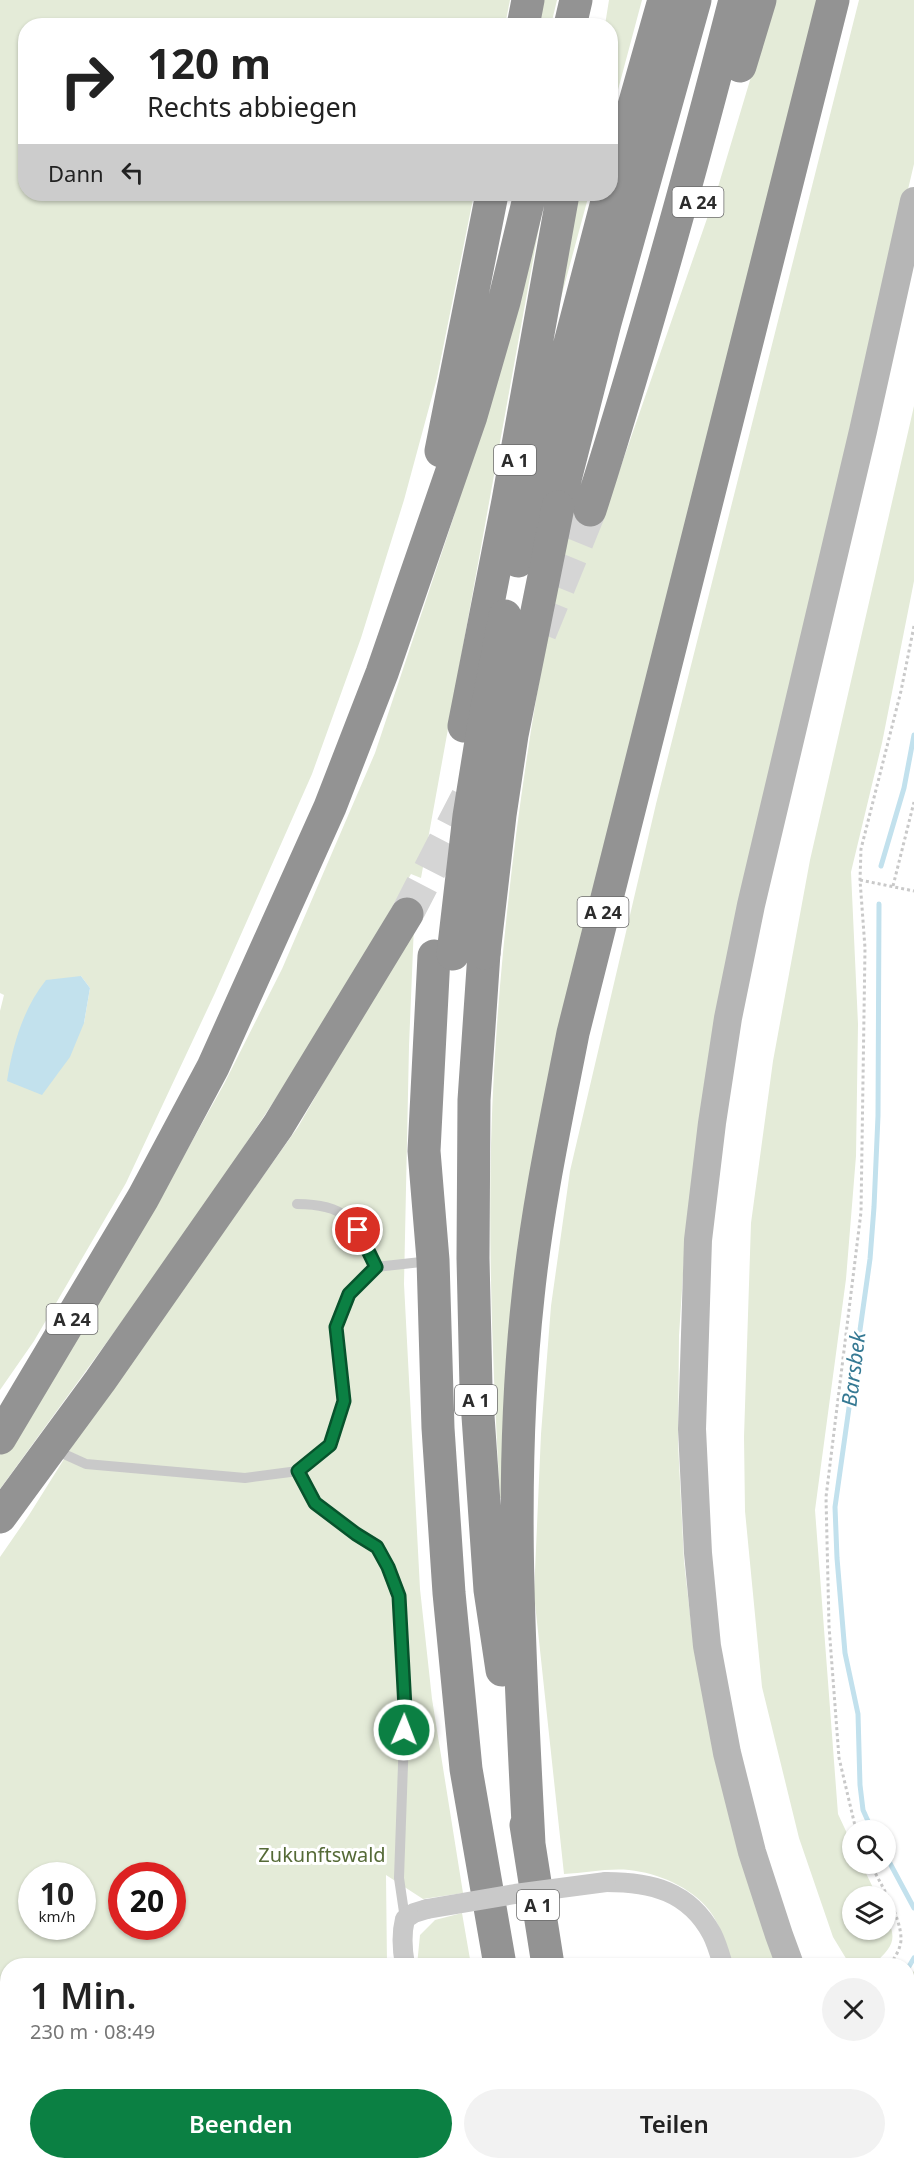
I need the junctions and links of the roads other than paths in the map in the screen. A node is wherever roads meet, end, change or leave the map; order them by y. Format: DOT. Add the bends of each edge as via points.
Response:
graph roads {
  1 [pos="528,0"];
  2 [pos="576,0"];
  3 [pos="594,0"];
  4 [pos="664,0"];
  5 [pos="695,0"];
  6 [pos="735,0"];
  7 [pos="760,0"];
  8 [pos="833,0"];
  9 [pos="525,18"];
  10 [pos="572,18"];
  11 [pos="591,18"];
  12 [pos="618,164"];
  13 [pos="491,201"];
  14 [pos="528,201"];
  15 [pos="562,201"];
  16 [pos="608,201"];
  17 [pos="914,201"];
  18 [pos="625,400"];
  19 [pos="590,510"];
  20 [pos="415,577"];
  21 [pos="407,914"];
  22 [pos="457,954"];
  23 [pos="297,1204"];
  24 [pos="433,1260"];
  25 [pos="376,1267"];
  26 [pos="0,1438"];
  27 [pos="51,1448"];
  28 [pos="298,1471"];
  29 [pos="0,1517"];
  30 [pos="529,1844"];
  31 [pos="405,1919"];
  32 [pos="404,1958"];
  33 [pos="499,1958"];
  34 [pos="547,1958"];
  35 [pos="720,1958"];
  36 [pos="787,1958"];
  1 -- 9 [label="highway"];
  2 -- 10 [label="highway"];
  3 -- 11 [label="highway"];
  4 -- 12 [label="highway, A 1"];
  5 -- 22 [label="highway, A 1, bridge" via="604,323 558,507 512,735 500,815"];
  6 -- 18 [label="highway"];
  7 -- 18 [label="highway, A 24" via="708,175"];
  8 -- 30 [label="highway, A 24" via="573,1033 547,1166 528,1296 519,1423 518,1630"];
  13 -- 20 [label="highway, A 24"];
  14 -- 20 [label="highway, A 24" via="471,416"];
  15 -- 22 [label="highway, A 1" via="450,816"];
  16 -- 22 [label="highway, A 1, bridge" via="558,389 505,616 478,762"];
  17 -- 36 [label="main road" via="751,905 728,1018 698,1240 692,1430 707,1646 727,1753 752,1852"];
  18 -- 19 [label="highway, A 24"];
  20 -- 26 [label="highway, A 24" via="330,807 213,1067 143,1198"];
  21 -- 27 [label="highway, A 24" via="278,1126"];
  22 -- 24 [label="highway, A 1" via="424,1151"];
  22 -- 30 [label="highway, A 1" via="474,1100 472,1258 476,1387 490,1590"];
  23 -- 25 [label="lane" via="320,1204 342,1212 358,1230"];
  24 -- 25 [label="lane"];
  24 -- 33 [label="highway, A 1" via="438,1428 449,1593 466,1769"];
  25 -- 28 [label="lane" via="349,1294 336,1327 344,1401 330,1445"];
  27 -- 28 [label="lane" via="86,1464 245,1478"];
  27 -- 29 [label="highway, A 24"];
  28 -- 31 [label="lane" via="315,1503 377,1547 399,1596 405,1708 399,1878"];
  30 -- 34 [label="highway, A 1"];
  31 -- 32 [label="street"];
  31 -- 35 [label="street, bridge" via="427,1909 515,1894 633,1882 664,1889 682,1899 712,1935"];
}
